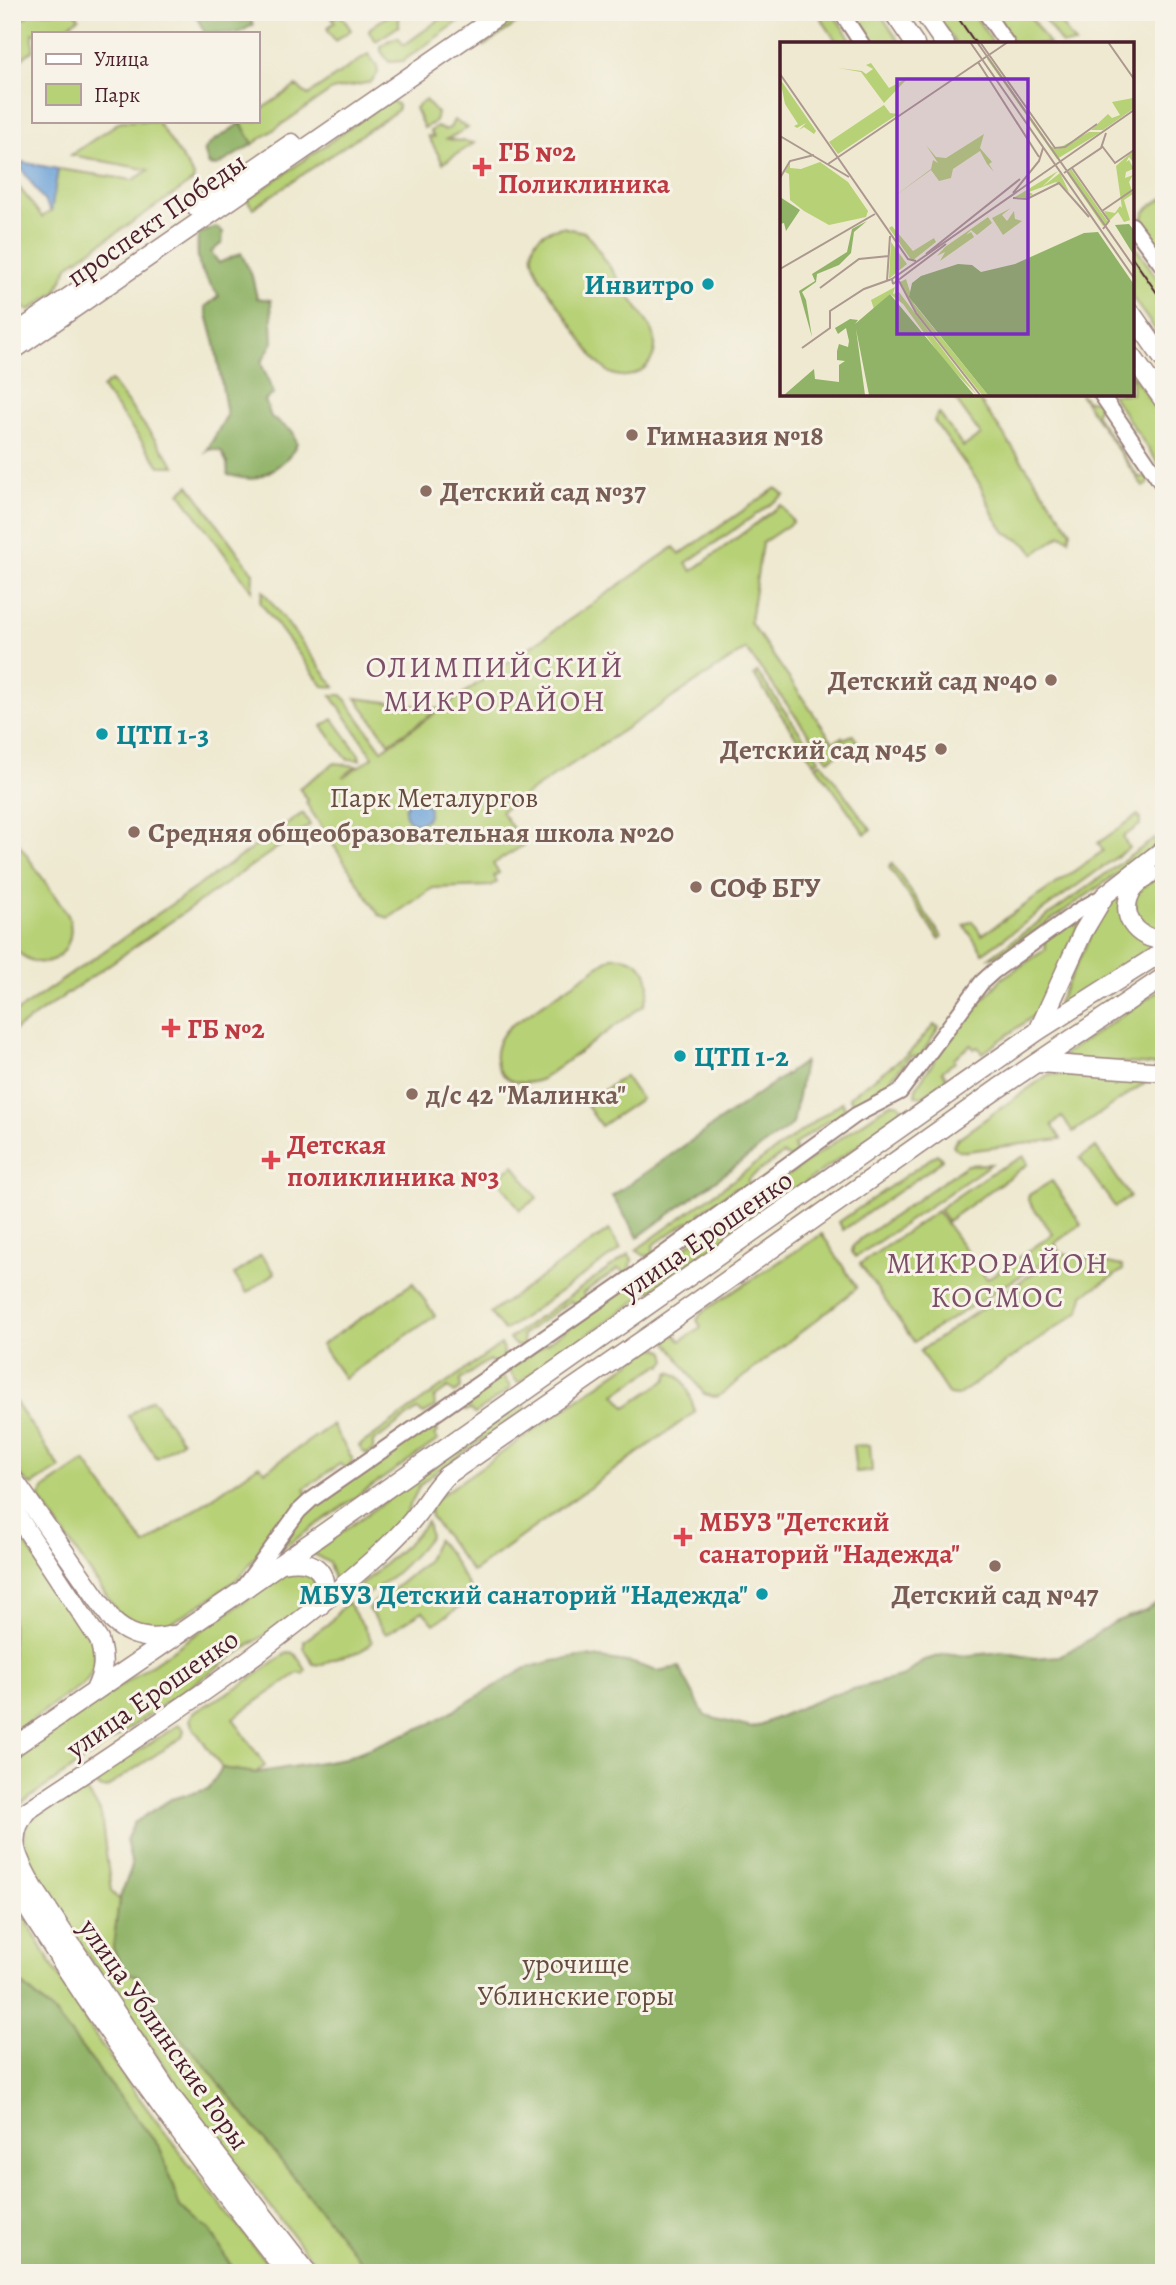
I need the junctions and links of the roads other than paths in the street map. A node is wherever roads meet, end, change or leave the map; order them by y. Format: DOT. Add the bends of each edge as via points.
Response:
graph roads {
  1 [pos="483,12"];
  2 [pos="503,12"];
  3 [pos="841,12"];
  4 [pos="893,12"];
  5 [pos="923,12"];
  6 [pos="985,12"];
  7 [pos="862,42"];
  8 [pos="914,42"];
  9 [pos="944,42"];
  10 [pos="1006,42"];
  11 [pos="1134,228"];
  12 [pos="1164,268"];
  13 [pos="1134,317"];
  14 [pos="12,336"];
  15 [pos="12,351"];
  16 [pos="1134,359"];
  17 [pos="1164,359"];
  18 [pos="1102,396"];
  19 [pos="1164,401"];
  20 [pos="1164,487"];
  21 [pos="1164,849"];
  22 [pos="1164,864"];
  23 [pos="1105,894"];
  24 [pos="1164,940"];
  25 [pos="1164,951"];
  26 [pos="1164,977"];
  27 [pos="1031,1036"];
  28 [pos="1039,1063"];
  29 [pos="1164,1072"];
  30 [pos="12,1478"];
  31 [pos="12,1508"];
  32 [pos="281,1563"];
  33 [pos="240,1592"];
  34 [pos="320,1606"];
  35 [pos="178,1634"];
  36 [pos="95,1690"];
  37 [pos="12,1748"];
  38 [pos="19,1816"];
  39 [pos="12,1883"];
  40 [pos="287,2273"];
  41 [pos="308,2273"];
  1 -- 14 [label="main road, проспект Победы"];
  2 -- 15 [label="main road, проспект Победы"];
  3 -- 7 [label="street"];
  4 -- 8 [label="main road"];
  5 -- 9 [label="main road"];
  6 -- 10 [label="street"];
  11 -- 12 [label="street"];
  13 -- 17 [label="main road"];
  16 -- 19 [label="main road"];
  18 -- 20 [label="street"];
  21 -- 23 [label="main road"];
  22 -- 24 [label="main road" via="1134,887 1128,913 1139,933"];
  23 -- 27 [label="main road"];
  23 -- 33 [label="street, улица Ерошенко" via="982,982 900,1092 856,1115 311,1500"];
  25 -- 27 [label="main road, улица Ерошенко"];
  26 -- 28 [label="main road, улица Ерошенко"];
  27 -- 28 [label="main road"];
  27 -- 32 [label="main road, улица Ерошенко"];
  28 -- 29 [label="main road"];
  28 -- 34 [label="main road, улица Ерошенко" via="446,1476 379,1555"];
  30 -- 35 [label="main road" via="113,1622 139,1637"];
  31 -- 36 [label="main road" via="99,1640 103,1675"];
  32 -- 33 [label="main road, улица Ерошенко"];
  32 -- 34 [label="main road" via="295,1560 318,1568 325,1586"];
  33 -- 35 [label="main road, улица Ерошенко"];
  34 -- 38 [label="main road, улица Ерошенко"];
  35 -- 36 [label="main road, улица Ерошенко"];
  36 -- 37 [label="main road, улица Ерошенко"];
  38 -- 41 [label="main road, улица Ублинские Горы" via="15,1842 34,1888 171,2096"];
  39 -- 40 [label="main road, улица Ублинские Горы" via="159,2106"];
}
